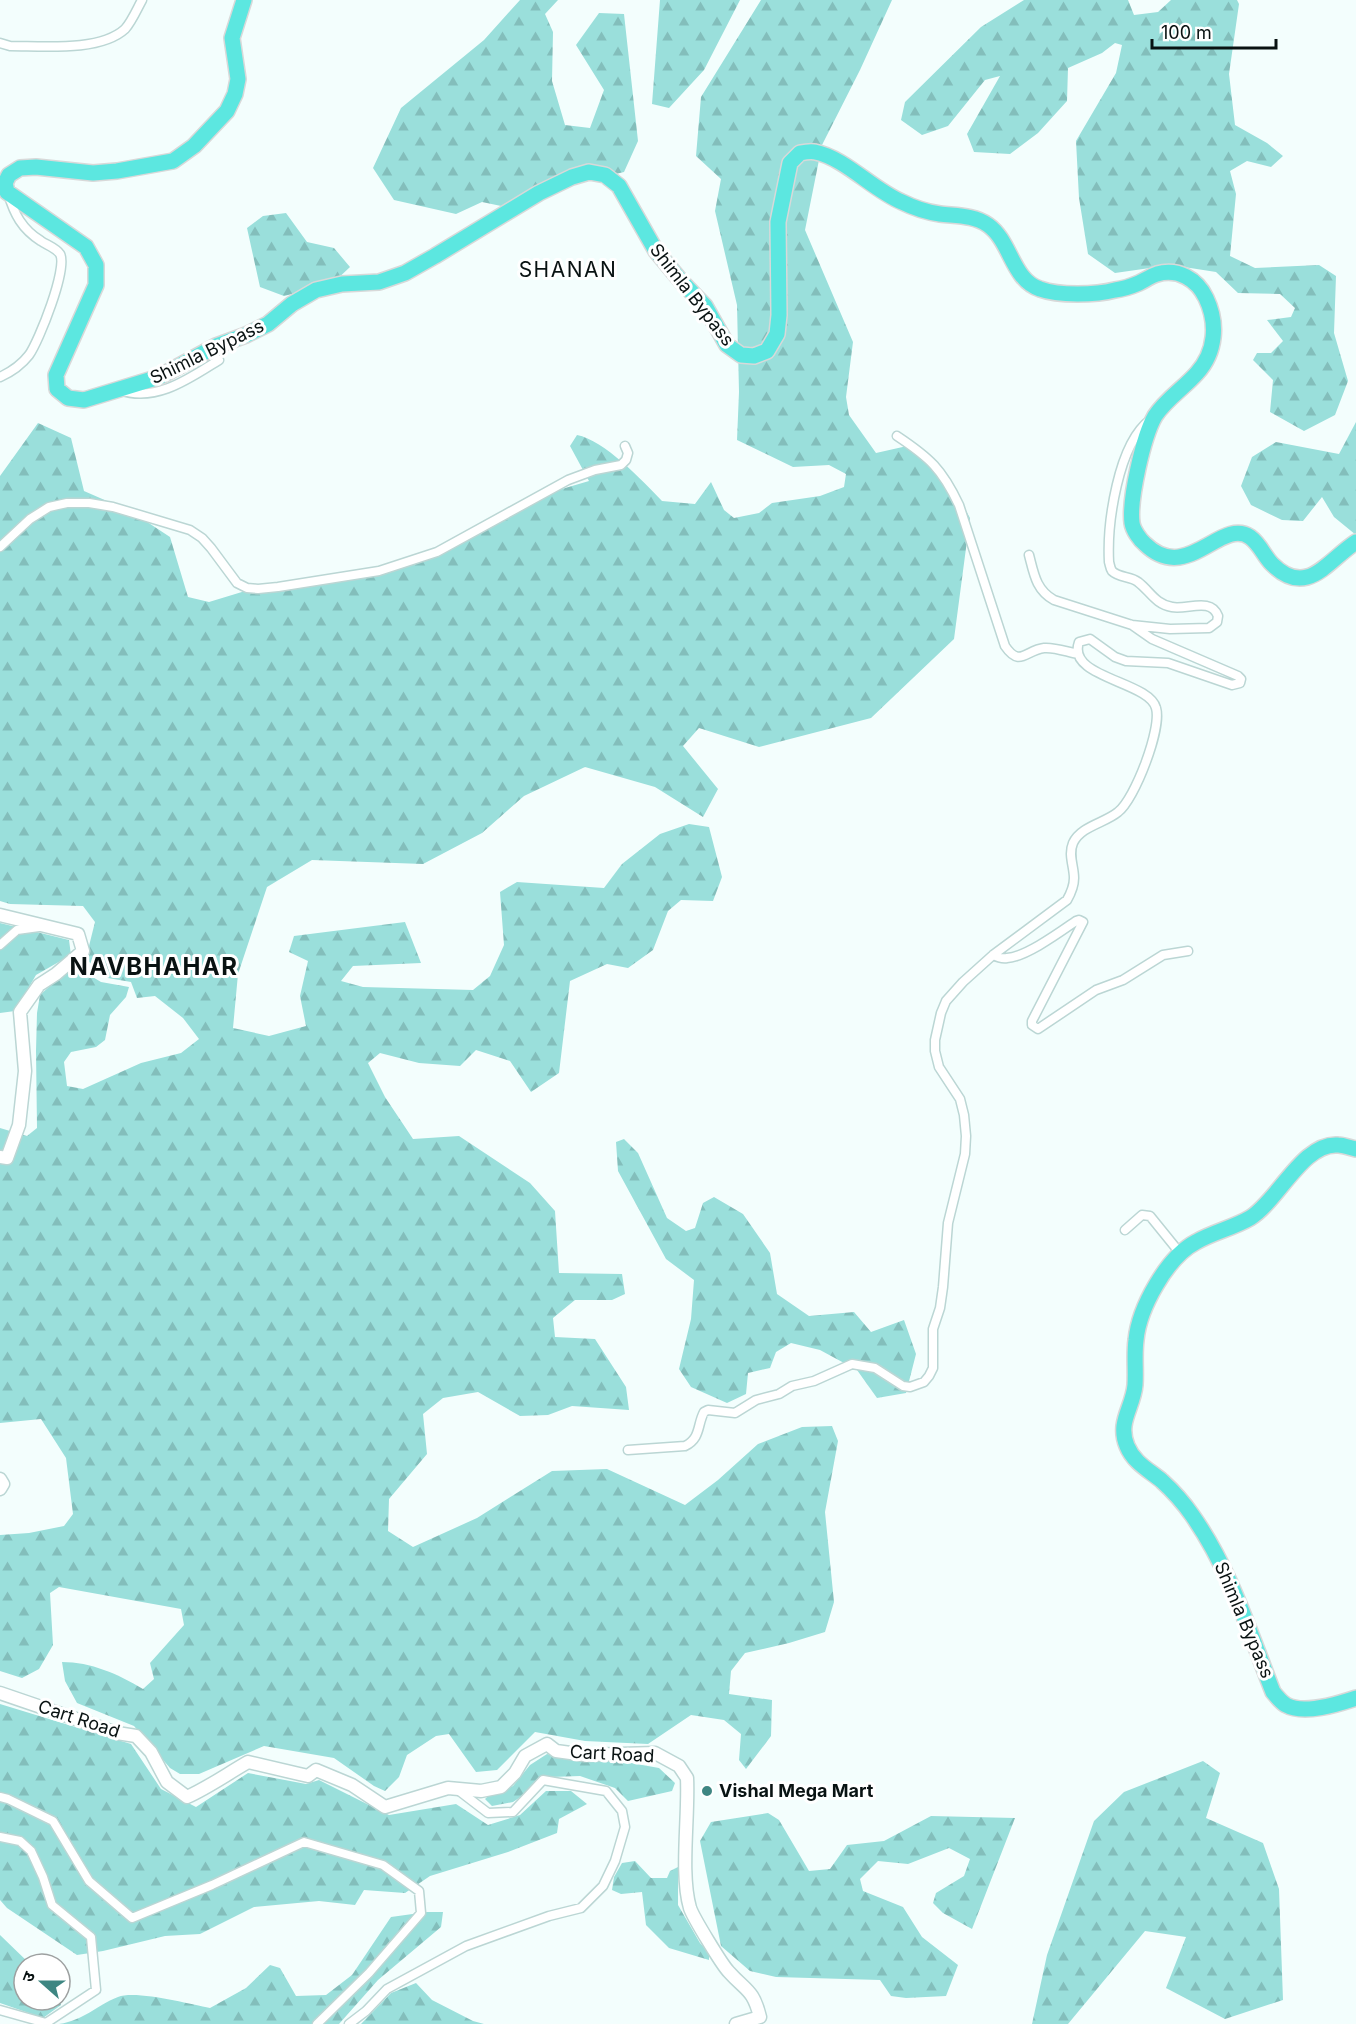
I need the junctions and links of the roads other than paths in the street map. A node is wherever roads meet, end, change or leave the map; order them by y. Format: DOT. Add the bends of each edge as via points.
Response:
graph roads {
  1 [pos="142,0"];
  2 [pos="244,0"];
  3 [pos="0,43"];
  4 [pos="7,192"];
  5 [pos="219,360"];
  6 [pos="0,377"];
  7 [pos="120,390"];
  8 [pos="1155,416"];
  9 [pos="897,436"];
  10 [pos="625,446"];
  11 [pos="1356,543"];
  12 [pos="0,548"];
  13 [pos="1029,555"];
  14 [pos="1132,625"];
  15 [pos="1078,654"];
  16 [pos="0,915"];
  17 [pos="44,927"];
  18 [pos="0,945"];
  19 [pos="1188,951"];
  20 [pos="993,955"];
  21 [pos="1356,1149"];
  22 [pos="0,1157"];
  23 [pos="1125,1230"];
  24 [pos="1180,1254"];
  25 [pos="628,1450"];
  26 [pos="0,1479"];
  27 [pos="0,1489"];
  28 [pos="0,1694"];
  29 [pos="1356,1698"];
  30 [pos="457,1789"];
  31 [pos="0,1797"];
  32 [pos="0,1837"];
  33 [pos="0,2010"];
  34 [pos="317,2024"];
  35 [pos="349,2024"];
  36 [pos="736,2024"];
  1 -- 3 [label="street" via="127,27 92,44"];
  2 -- 4 [label="highway" via="232,38 238,79 236,94 227,111 194,146 173,161 117,171 20,168 9,174"];
  4 -- 6 [label="street" via="18,220 28,232 59,252 62,267 30,353"];
  4 -- 7 [label="highway, Shimla Bypass" via="86,248 96,265 96,285 56,375 57,389 68,398 84,400"];
  5 -- 7 [label="street" via="167,389 138,395"];
  7 -- 8 [label="highway, Shimla Bypass" via="159,377 268,324 316,290 379,282 405,273 539,193 589,172 605,175 619,186 656,251 705,306 727,345 741,355 754,356 767,351 777,334 778,222 790,163 800,153 814,152 835,160 897,201 917,209 969,216 987,224 1002,237 1024,280 1038,289 1055,293 1113,291 1157,274 1176,273 1192,279 1206,297 1214,322 1212,346 1199,371"];
  8 -- 11 [label="highway, Shimla Bypass" via="1131,509 1133,527 1145,544 1162,555 1179,558 1199,552 1237,532 1255,541 1282,574 1295,578 1310,577"];
  8 -- 14 [label="street" via="1134,437 1117,485 1111,513 1111,570 1139,582 1159,603 1176,608 1210,606 1218,616 1209,628"];
  9 -- 15 [label="street" via="924,454 950,486 1010,654 1022,657 1042,648"];
  10 -- 12 [label="street" via="627,460 621,465 568,480 437,552 379,571 258,590 247,588 237,583 211,548 190,530 89,503 49,507"];
  13 -- 14 [label="street" via="1043,593"];
  14 -- 15 [label="street" via="1152,639 1238,676 1240,683 1232,685 1168,663 1115,657 1090,639 1079,642"];
  15 -- 20 [label="street" via="1095,671 1146,695 1156,705 1156,729 1146,762 1120,811 1074,841 1073,889 1067,900"];
  16 -- 17 [label="main road"];
  17 -- 18 [label="street" via="17,930"];
  17 -- 22 [label="main road" via="78,933 83,951 39,985 20,1012 25,1071 19,1125 7,1158"];
  19 -- 20 [label="street" via="1163,955 1123,980 1088,995 1038,1029 1032,1025 1035,1014 1083,922 1076,921 1014,957"];
  20 -- 25 [label="street" via="946,1001 935,1040 939,1067 960,1100 966,1136 948,1223 929,1376 909,1387 875,1368 852,1364 756,1400 735,1413 708,1410 698,1435 685,1446"];
  21 -- 24 [label="highway, Shimla Bypass" via="1337,1144 1322,1147 1251,1217 1194,1242"];
  23 -- 24 [label="street" via="1142,1215 1150,1216"];
  24 -- 29 [label="highway, Shimla Bypass" via="1142,1312 1136,1340 1135,1387 1122,1430 1127,1447 1144,1469 1177,1496 1205,1534 1243,1609 1279,1700 1305,1708"];
  26 -- 27 [label="main road"];
  28 -- 30 [label="main road, Cart Road" via="136,1737 151,1752 167,1782 187,1797 248,1762 308,1776 316,1770 352,1785 385,1807 448,1788"];
  30 -- 35 [label="street" via="488,1813 513,1812 543,1780 606,1791 622,1810 626,1827 615,1861 603,1886 581,1908 466,1946 387,1989"];
  30 -- 36 [label="main road, Cart Road" via="482,1791 501,1787 525,1756 547,1744 556,1751 585,1755 655,1753 679,1766 687,1778 686,1875 691,1910 728,1971 755,2000 760,2017"];
  31 -- 34 [label="street" via="54,1821 89,1881 132,1918 304,1842 382,1865 419,1891 420,1913 369,1973"];
  32 -- 33 [label="street" via="20,1841 31,1851 52,1905 91,1937 96,1989 46,2023"];
}
